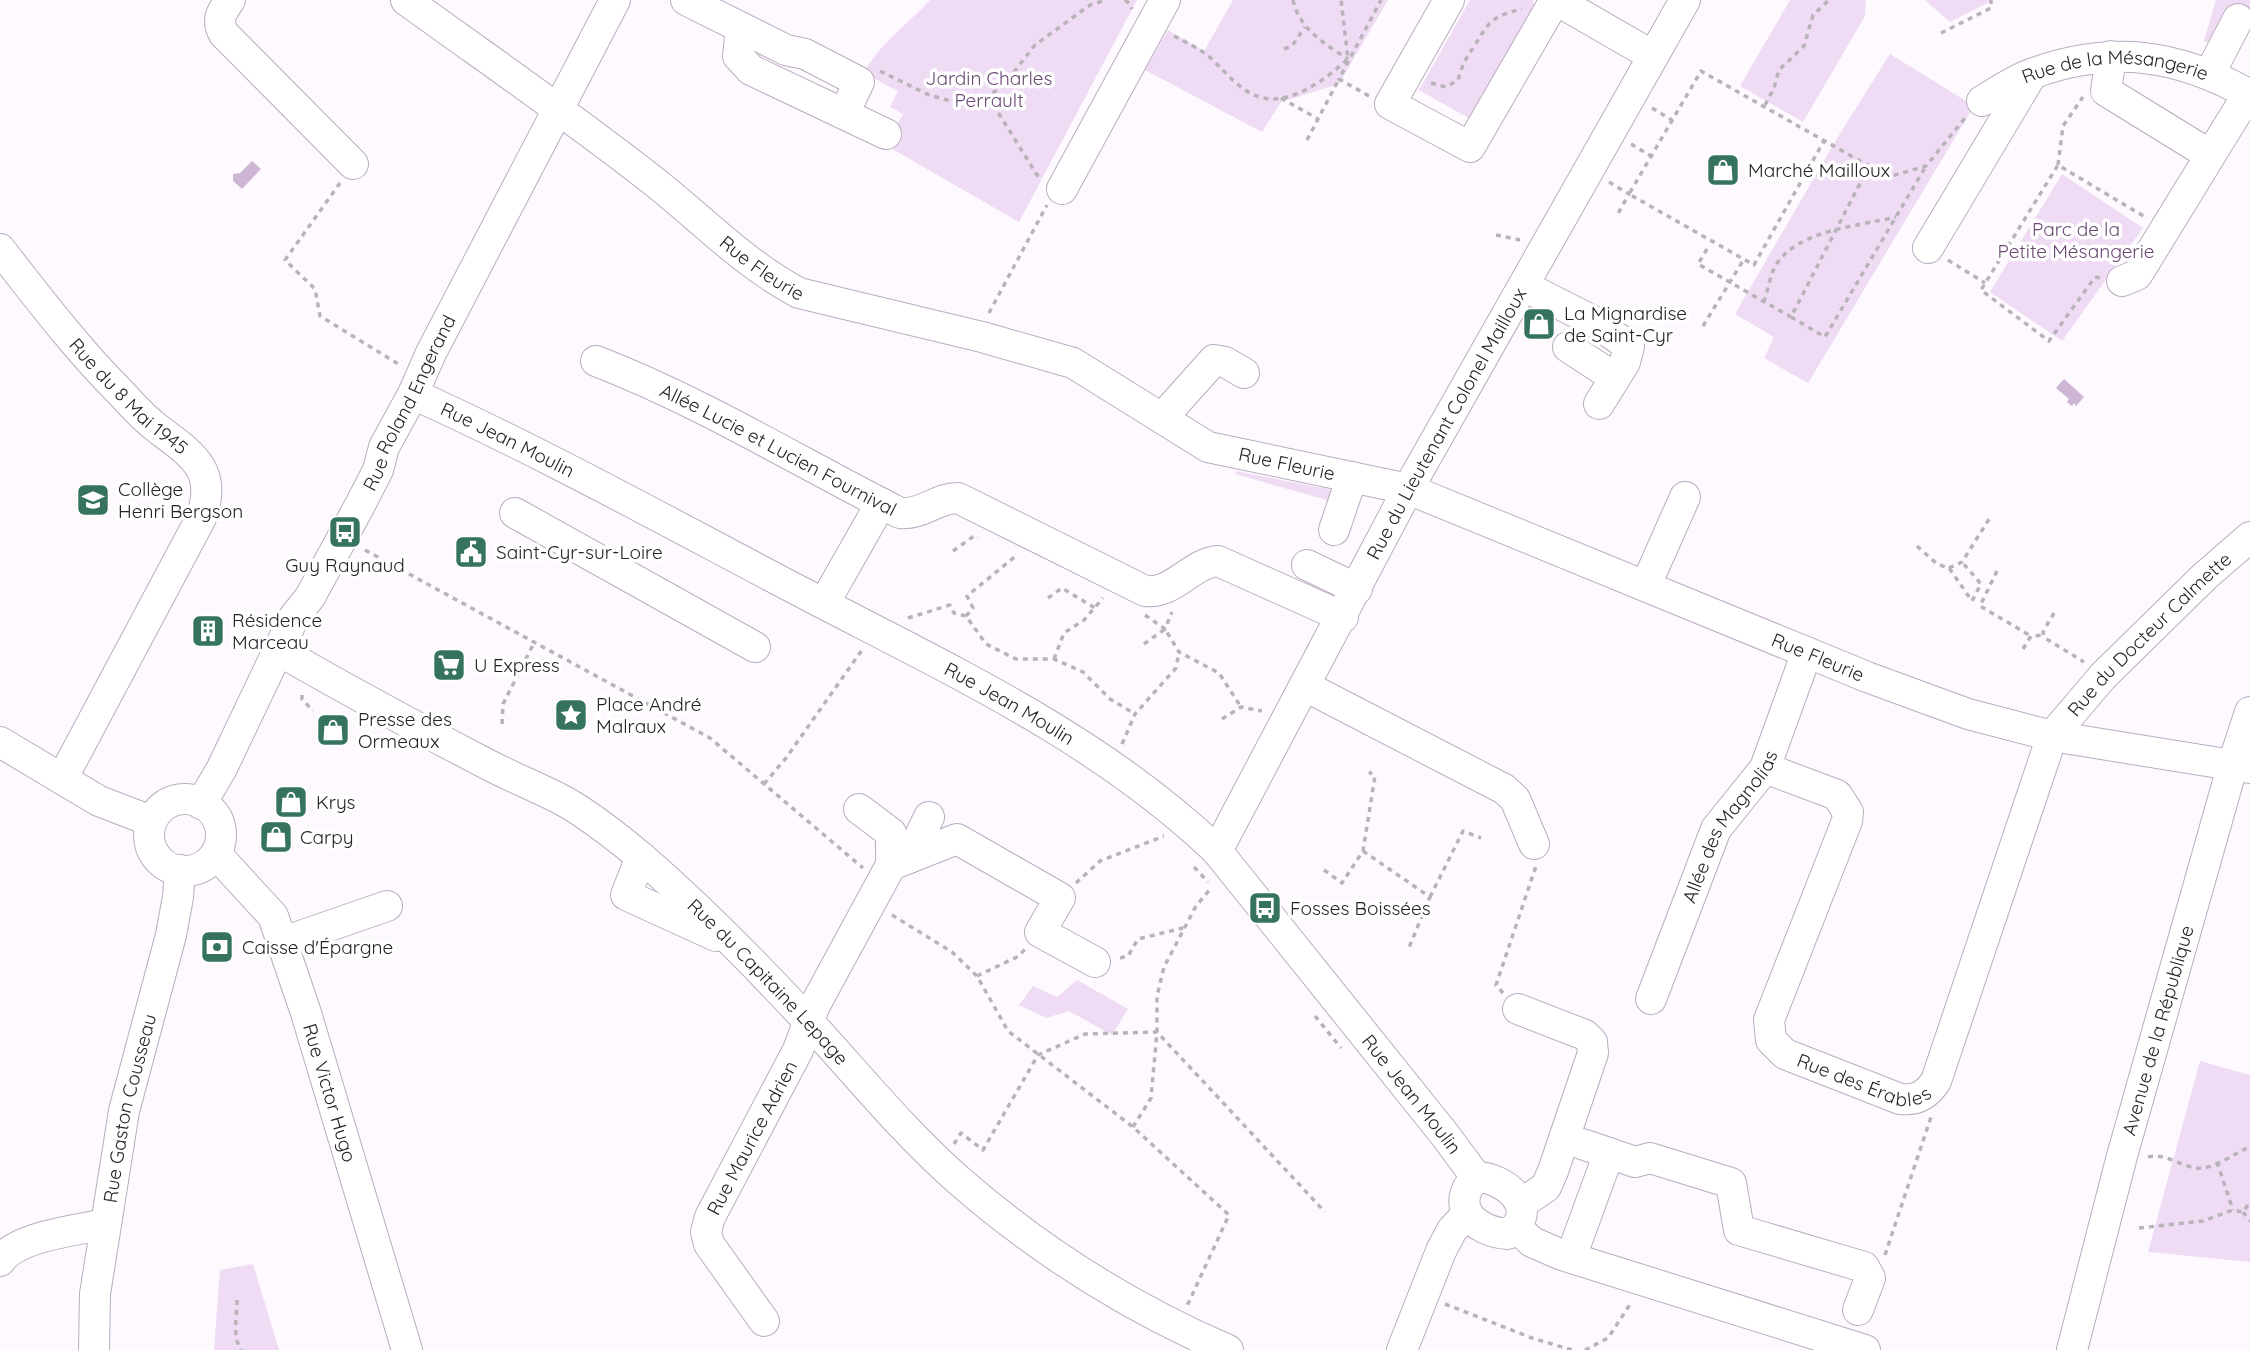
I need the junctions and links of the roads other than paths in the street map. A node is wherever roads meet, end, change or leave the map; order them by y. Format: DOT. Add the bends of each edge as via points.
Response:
graph roads {
  1 [pos="230,0"];
  2 [pos="406,0"];
  3 [pos="615,0"];
  4 [pos="686,0"];
  5 [pos="1165,0"];
  6 [pos="1449,0"];
  7 [pos="1685,0"];
  8 [pos="1547,2"];
  9 [pos="2238,19"];
  10 [pos="1653,56"];
  11 [pos="2111,57"];
  12 [pos="2033,73"];
  13 [pos="2210,74"];
  14 [pos="2249,94"];
  15 [pos="1982,102"];
  16 [pos="559,111"];
  17 [pos="886,134"];
  18 [pos="2210,155"];
  19 [pos="354,164"];
  20 [pos="1062,188"];
  21 [pos="1928,248"];
  22 [pos="0,249"];
  23 [pos="2122,281"];
  24 [pos="1524,286"];
  25 [pos="1568,347"];
  26 [pos="596,361"];
  27 [pos="1244,373"];
  28 [pos="1615,378"];
  29 [pos="416,386"];
  30 [pos="1599,404"];
  31 [pos="1162,418"];
  32 [pos="1352,477"];
  33 [pos="1408,489"];
  34 [pos="1685,497"];
  35 [pos="881,503"];
  36 [pos="515,513"];
  37 [pos="1334,530"];
  38 [pos="2250,537"];
  39 [pos="1307,565"];
  40 [pos="1646,585"];
  41 [pos="1357,589"];
  42 [pos="830,593"];
  43 [pos="1343,617"];
  44 [pos="755,647"];
  45 [pos="278,650"];
  46 [pos="1807,652"];
  47 [pos="1305,686"];
  48 [pos="2250,712"];
  49 [pos="2052,736"];
  50 [pos="0,742"];
  51 [pos="2241,766"];
  52 [pos="1765,768"];
  53 [pos="62,779"];
  54 [pos="201,804"];
  55 [pos="859,808"];
  56 [pos="929,817"];
  57 [pos="151,821"];
  58 [pos="1534,844"];
  59 [pos="1217,851"];
  60 [pos="216,854"];
  61 [pos="180,870"];
  62 [pos="888,877"];
  63 [pos="387,906"];
  64 [pos="283,942"];
  65 [pos="1095,962"];
  66 [pos="1651,999"];
  67 [pos="1518,1009"];
  68 [pos="808,1021"];
  69 [pos="1476,1177"];
  70 [pos="1467,1214"];
  71 [pos="1519,1216"];
  72 [pos="104,1224"];
  73 [pos="1571,1257"];
  74 [pos="0,1261"];
  75 [pos="1858,1310"];
  76 [pos="764,1321"];
  77 [pos="1184,1337"];
  78 [pos="94,1350"];
  79 [pos="407,1350"];
  80 [pos="1228,1350"];
  81 [pos="1402,1350"];
  82 [pos="1865,1350"];
  83 [pos="2072,1350"];
  1 -- 19 [label="street" via="220,15 224,34"];
  2 -- 16 [label="street, Rue Fleurie"];
  3 -- 16 [label="street, Rue Roland Engerand"];
  4 -- 17 [label="street" via="859,82 844,114"];
  5 -- 20 [label="street"];
  6 -- 8 [label="street" via="1390,104 1470,147"];
  7 -- 10 [label="street, Rue du Lieutenant Colonel Mailloux"];
  8 -- 10 [label="street"];
  9 -- 13 [label="street"];
  10 -- 24 [label="street, Rue du Lieutenant Colonel Mailloux"];
  11 -- 12 [label="street, Rue de la Mésangerie"];
  11 -- 13 [label="street, Rue de la Mésangerie" via="2146,57"];
  11 -- 18 [label="street" via="2106,91"];
  12 -- 15 [label="street, Rue de la Mésangerie"];
  12 -- 21 [label="street"];
  13 -- 14 [label="street, Rue de la Mésangerie"];
  14 -- 18 [label="street"];
  16 -- 29 [label="street, Rue Roland Engerand"];
  16 -- 31 [label="street, Rue Fleurie" via="781,284 799,293 1073,363"];
  18 -- 23 [label="street" via="2137,275"];
  22 -- 53 [label="street, Rue du 8 Mai 1945" via="108,380 193,458 207,490 201,518"];
  24 -- 28 [label="street" via="1593,321 1629,346"];
  24 -- 33 [label="street, Rue du Lieutenant Colonel Mailloux"];
  25 -- 28 [label="street"];
  26 -- 35 [label="street, Allée Lucie et Lucien Fournival" via="736,424"];
  27 -- 31 [label="street" via="1214,360"];
  28 -- 30 [label="street"];
  29 -- 45 [label="street, Rue Roland Engerand" via="384,447 378,470"];
  29 -- 59 [label="street, Rue Jean Moulin" via="1031,713 1128,778"];
  31 -- 32 [label="street, Rue Fleurie" via="1208,447"];
  32 -- 33 [label="street, Rue Fleurie"];
  32 -- 37 [label="street"];
  33 -- 40 [label="street, Rue Fleurie"];
  33 -- 41 [label="street, Rue du Lieutenant Colonel Mailloux"];
  34 -- 40 [label="street"];
  35 -- 42 [label="street"];
  35 -- 43 [label="street, Allée Lucie et Lucien Fournival" via="909,514 958,498 1145,591 1163,589 1202,565 1218,561"];
  36 -- 44 [label="street"];
  38 -- 49 [label="street, Rue du Docteur Calmette" via="2120,658"];
  39 -- 41 [label="street"];
  40 -- 46 [label="street, Rue Fleurie"];
  41 -- 43 [label="street, Rue du Lieutenant Colonel Mailloux"];
  43 -- 47 [label="street, Rue du Lieutenant Colonel Mailloux"];
  45 -- 54 [label="street, Rue Roland Engerand"];
  45 -- 68 [label="street, Rue du Capitaine Lepage" via="600,824 735,945"];
  46 -- 49 [label="street, Rue Fleurie" via="1968,714"];
  46 -- 52 [label="street, Allée des Magnolias"];
  47 -- 58 [label="street" via="1504,789 1515,799"];
  47 -- 59 [label="street, Rue du Lieutenant Colonel Mailloux"];
  48 -- 51 [label="street, Avenue de la République"];
  49 -- 51 [label="street, Rue Fleurie"];
  49 -- 52 [label="street, Rue des Érables" via="1936,1081 1929,1091 1909,1100 1785,1054 1771,1040 1769,1020 1848,812 1837,795"];
  50 -- 53 [label="street"];
  51 -- 83 [label="street, Avenue de la République" via="2122,1156"];
  52 -- 66 [label="street, Allée des Magnolias" via="1716,829"];
  53 -- 57 [label="street" via="99,801"];
  54 -- 57 [label="street" via="173,800"];
  54 -- 60 [label="street" via="220,830"];
  55 -- 62 [label="street" via="891,833"];
  56 -- 62 [label="street"];
  57 -- 61 [label="street" via="151,847 167,866"];
  59 -- 69 [label="street, Rue Jean Moulin"];
  60 -- 61 [label="street" via="195,870"];
  60 -- 64 [label="street, Rue Victor Hugo" via="273,916"];
  61 -- 72 [label="street, Rue Gaston Cousseau" via="171,934 124,1111"];
  62 -- 65 [label="street" via="957,839 1060,898 1040,932"];
  62 -- 68 [label="street"];
  63 -- 64 [label="street"];
  64 -- 79 [label="street, Rue Victor Hugo"];
  67 -- 71 [label="street" via="1585,1035 1592,1042 1593,1053 1546,1187"];
  68 -- 76 [label="street, Rue Maurice Adrien" via="798,1050 706,1232 709,1244"];
  68 -- 77 [label="street, Rue du Capitaine Lepage" via="941,1163 1035,1242"];
  69 -- 70 [label="street" via="1463,1195"];
  69 -- 71 [label="street" via="1500,1183"];
  70 -- 71 [label="street" via="1483,1227 1508,1234"];
  70 -- 81 [label="street" via="1451,1230"];
  71 -- 73 [label="street" via="1532,1242"];
  72 -- 74 [label="street" via="24,1242"];
  72 -- 78 [label="street, Rue Gaston Cousseau"];
  73 -- 75 [label="street" via="1595,1149 1635,1162 1650,1158 1731,1183 1738,1230 1864,1267 1870,1278"];
  73 -- 82 [label="street"];
  77 -- 80 [label="street, Rue du Capitaine Lepage"];
}
